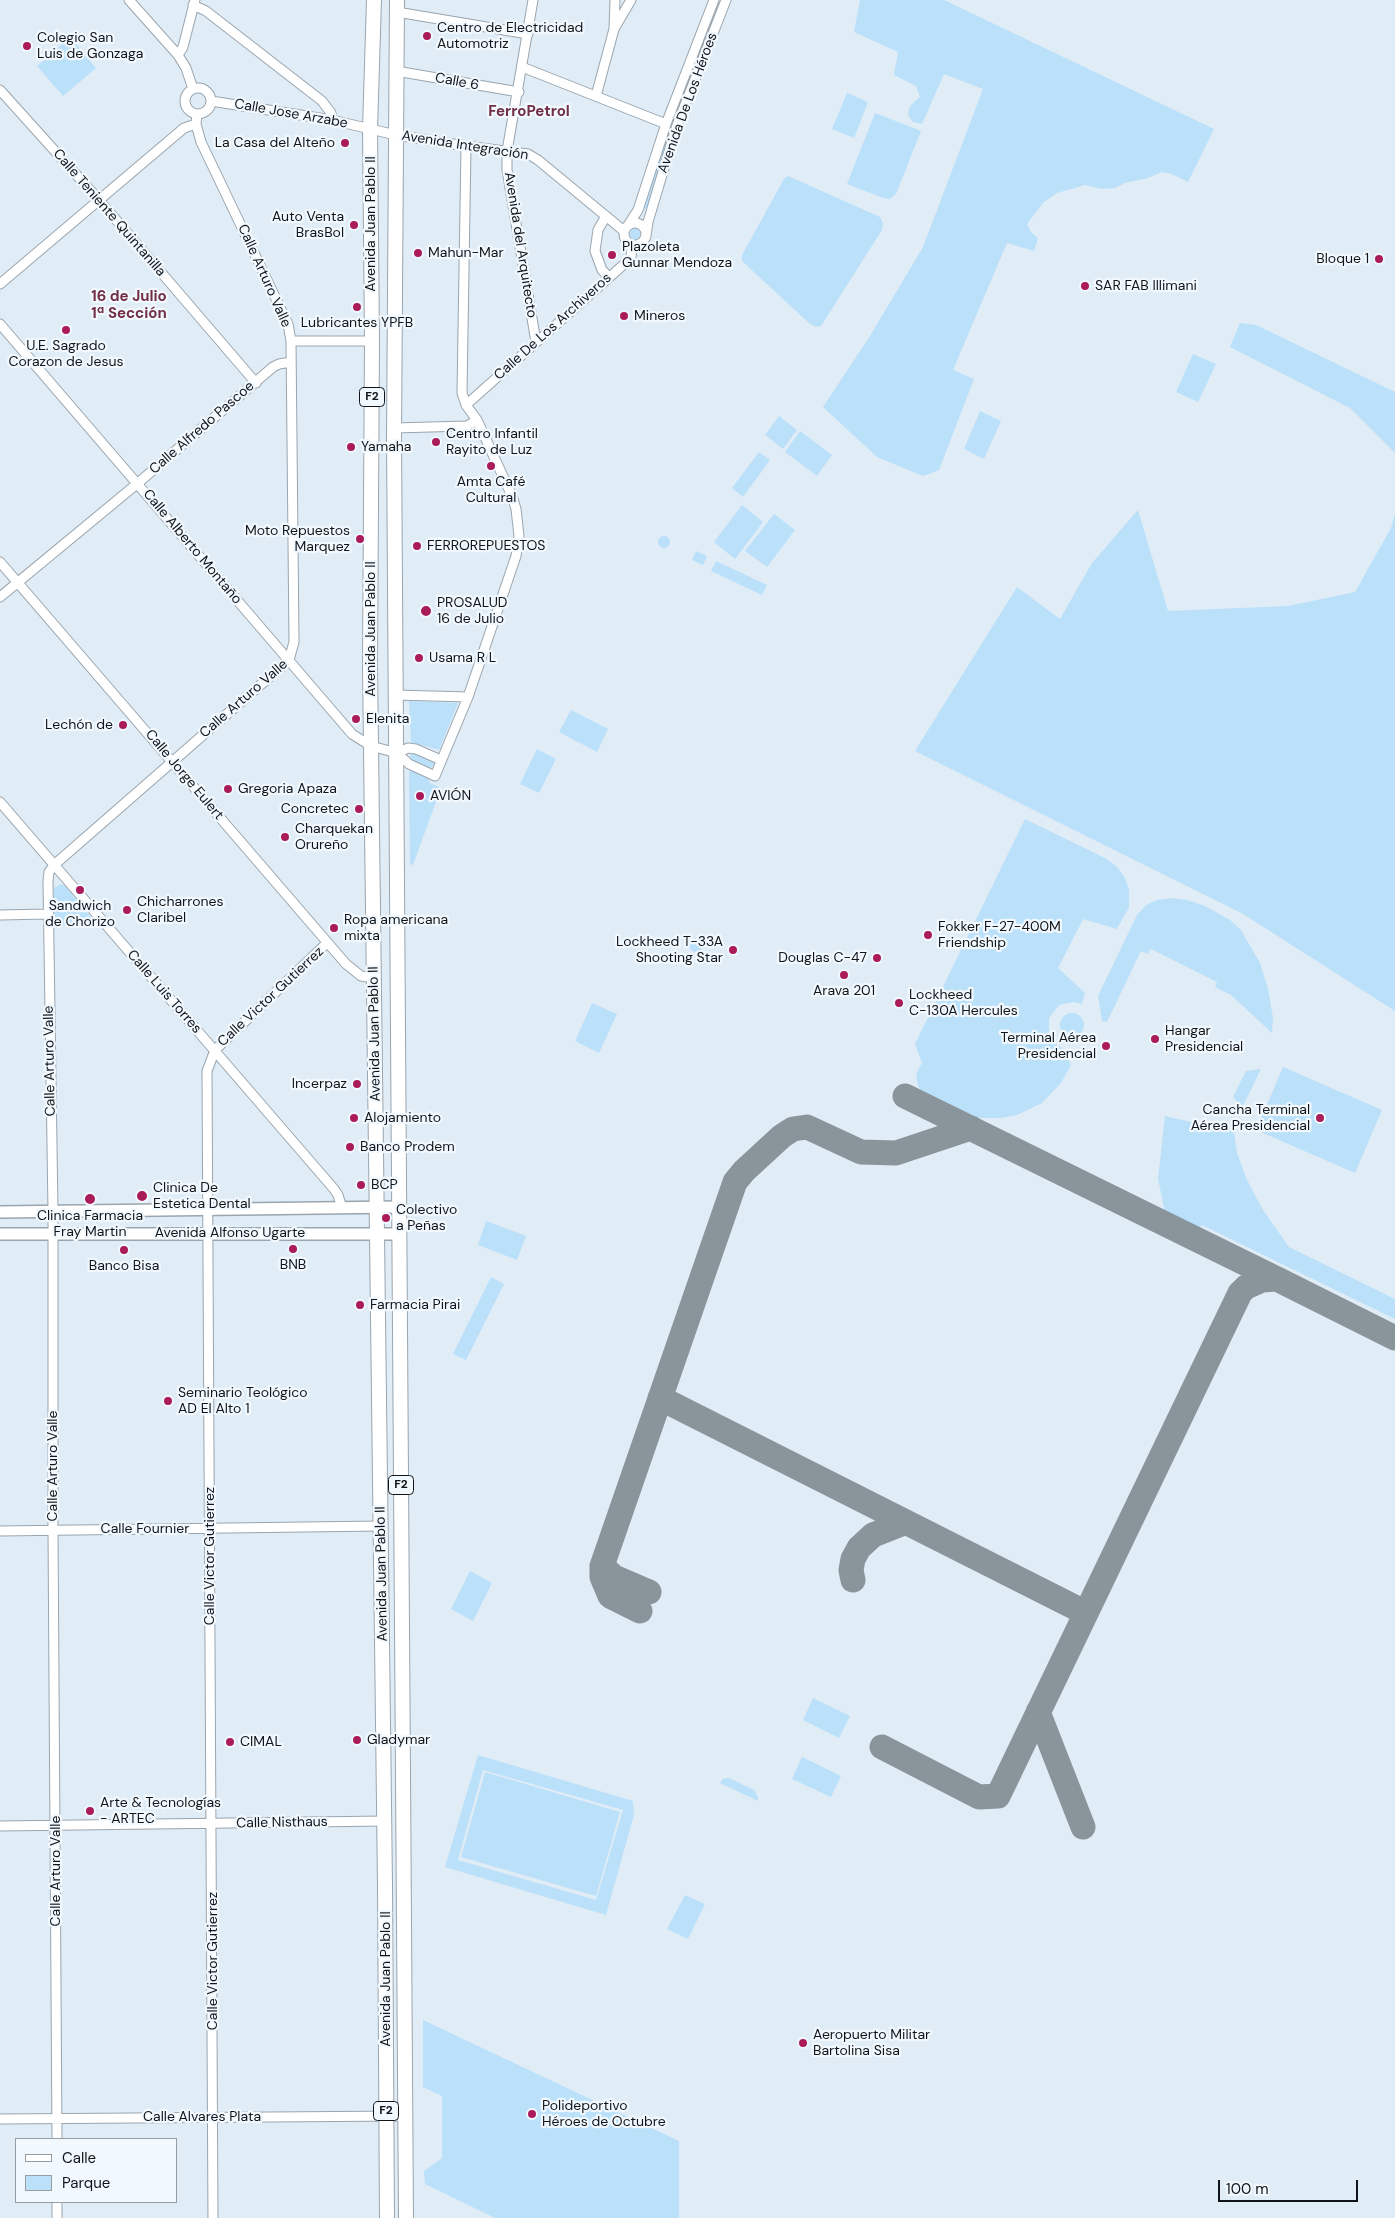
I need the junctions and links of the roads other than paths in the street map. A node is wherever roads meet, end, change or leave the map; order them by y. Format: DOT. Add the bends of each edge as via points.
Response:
graph roads {
  1 [pos="129,0"];
  2 [pos="374,0"];
  3 [pos="533,0"];
  4 [pos="615,0"];
  5 [pos="631,0"];
  6 [pos="714,0"];
  7 [pos="726,0"];
  8 [pos="194,3"];
  9 [pos="397,6"];
  10 [pos="614,29"];
  11 [pos="528,34"];
  12 [pos="178,55"];
  13 [pos="522,66"];
  14 [pos="396,71"];
  15 [pos="0,90"];
  16 [pos="193,90"];
  17 [pos="518,92"];
  18 [pos="596,96"];
  19 [pos="211,101"];
  20 [pos="197,114"];
  21 [pos="332,120"];
  22 [pos="196,124"];
  23 [pos="666,124"];
  24 [pos="370,128"];
  25 [pos="396,135"];
  26 [pos="466,146"];
  27 [pos="507,151"];
  28 [pos="99,200"];
  29 [pos="606,216"];
  30 [pos="626,228"];
  31 [pos="646,236"];
  32 [pos="632,246"];
  33 [pos="609,277"];
  34 [pos="0,284"];
  35 [pos="0,324"];
  36 [pos="291,341"];
  37 [pos="372,341"];
  38 [pos="536,342"];
  39 [pos="291,362"];
  40 [pos="256,382"];
  41 [pos="466,405"];
  42 [pos="477,420"];
  43 [pos="394,428"];
  44 [pos="138,483"];
  45 [pos="0,562"];
  46 [pos="18,582"];
  47 [pos="0,597"];
  48 [pos="289,660"];
  49 [pos="396,695"];
  50 [pos="468,697"];
  51 [pos="371,746"];
  52 [pos="397,753"];
  53 [pos="441,760"];
  54 [pos="172,761"];
  55 [pos="0,802"];
  56 [pos="54,865"];
  57 [pos="47,914"];
  58 [pos="0,915"];
  59 [pos="327,943"];
  60 [pos="374,978"];
  61 [pos="215,1050"];
  62 [pos="377,1207"];
  63 [pos="399,1207"];
  64 [pos="342,1208"];
  65 [pos="208,1210"];
  66 [pos="53,1211"];
  67 [pos="0,1212"];
  68 [pos="52,1233"];
  69 [pos="377,1233"];
  70 [pos="0,1234"];
  71 [pos="208,1234"];
  72 [pos="399,1234"];
  73 [pos="381,1526"];
  74 [pos="209,1529"];
  75 [pos="53,1530"];
  76 [pos="0,1531"];
  77 [pos="385,1822"];
  78 [pos="212,1824"];
  79 [pos="56,1825"];
  80 [pos="0,1826"];
  81 [pos="386,2116"];
  82 [pos="404,2116"];
  83 [pos="214,2117"];
  84 [pos="57,2118"];
  85 [pos="0,2119"];
  86 [pos="57,2138"];
  87 [pos="57,2203"];
  88 [pos="57,2218"];
  89 [pos="214,2218"];
  90 [pos="387,2218"];
  91 [pos="406,2218"];
  1 -- 12 [label="street"];
  2 -- 24 [label="highway, Avenida Juan Pablo II / F2"];
  3 -- 11 [label="street, Avenida del Arquitecto"];
  4 -- 10 [label="street"];
  5 -- 10 [label="street"];
  6 -- 23 [label="street, Avenida De Los Héroes"];
  7 -- 31 [label="street, Avenida De Los Héroes" via="676,128"];
  8 -- 12 [label="street" via="184,47"];
  8 -- 21 [label="street" via="322,101"];
  9 -- 11 [label="street"];
  9 -- 14 [label="highway, Avenida Juan Pablo II / F2"];
  10 -- 18 [label="street"];
  11 -- 13 [label="street, Avenida del Arquitecto"];
  12 -- 16 [label="street"];
  13 -- 17 [label="street, Avenida del Arquitecto"];
  13 -- 18 [label="street"];
  14 -- 17 [label="street, Calle 6"];
  14 -- 25 [label="highway, Avenida Juan Pablo II / F2"];
  15 -- 28 [label="street, Calle Teniente Quintanilla"];
  16 -- 19 [label="street" via="205,90"];
  16 -- 20 [label="street" via="187,95 186,103"];
  17 -- 27 [label="street, Avenida del Arquitecto"];
  18 -- 23 [label="street"];
  19 -- 20 [label="street" via="205,112"];
  19 -- 21 [label="street, Calle Jose Arzabe"];
  20 -- 22 [label="street, Calle Arturo Valle"];
  21 -- 24 [label="street, Calle Jose Arzabe"];
  22 -- 28 [label="street" via="184,128"];
  22 -- 36 [label="street, Calle Arturo Valle" via="201,142 288,324"];
  23 -- 30 [label="street, Avenida De Los Héroes" via="638,210"];
  24 -- 25 [label="street, Avenida Integración"];
  24 -- 37 [label="highway, Avenida Juan Pablo II / F2"];
  25 -- 26 [label="street, Avenida Integración"];
  25 -- 43 [label="highway, Avenida Juan Pablo II / F2"];
  26 -- 27 [label="street, Avenida Integración"];
  26 -- 41 [label="street" via="462,393"];
  27 -- 29 [label="street, Avenida Integración" via="528,154 538,160"];
  27 -- 38 [label="street, Avenida del Arquitecto" via="507,170"];
  28 -- 34 [label="street"];
  28 -- 40 [label="street, Calle Teniente Quintanilla"];
  29 -- 30 [label="street, Avenida Integración"];
  29 -- 33 [label="street" via="598,230 595,251 602,270"];
  30 -- 31 [label="street" via="639,224 645,228"];
  30 -- 32 [label="street" via="624,238"];
  31 -- 32 [label="street" via="640,245"];
  32 -- 33 [label="street, Calle De Los Archiveros" via="631,258"];
  33 -- 38 [label="street, Calle De Los Archiveros"];
  35 -- 44 [label="street, Calle Alberto Montaño"];
  36 -- 37 [label="street"];
  36 -- 39 [label="street, Calle Arturo Valle"];
  37 -- 51 [label="highway, Avenida Juan Pablo II / F2"];
  38 -- 41 [label="street, Calle De Los Archiveros"];
  39 -- 40 [label="street, Calle Alfredo Pascoe" via="279,364"];
  39 -- 48 [label="street, Calle Arturo Valle" via="294,642"];
  40 -- 44 [label="street, Calle Alfredo Pascoe"];
  41 -- 42 [label="street"];
  42 -- 43 [label="street" via="466,426"];
  42 -- 50 [label="street" via="512,496 519,536 516,556"];
  43 -- 49 [label="highway, Avenida Juan Pablo II / F2"];
  44 -- 46 [label="street, Calle Alfredo Pascoe"];
  44 -- 48 [label="street, Calle Alberto Montaño"];
  45 -- 46 [label="street, Calle Jorge Eulert"];
  46 -- 47 [label="street, Calle Alfredo Pascoe"];
  46 -- 54 [label="street, Calle Jorge Eulert"];
  48 -- 51 [label="street, Calle Alberto Montaño" via="352,734"];
  48 -- 54 [label="street, Calle Arturo Valle"];
  49 -- 50 [label="street"];
  49 -- 52 [label="highway, Avenida Juan Pablo II / F2"];
  50 -- 53 [label="street"];
  51 -- 52 [label="street, Calle Alberto Montaño"];
  51 -- 60 [label="highway, Avenida Juan Pablo II / F2"];
  52 -- 53 [label="street" via="408,748 416,749"];
  52 -- 53 [label="street" via="409,764 435,776"];
  52 -- 63 [label="highway, Avenida Juan Pablo II / F2"];
  54 -- 56 [label="street, Calle Arturo Valle"];
  54 -- 59 [label="street, Calle Jorge Eulert"];
  55 -- 56 [label="street, Calle Luis Torres"];
  56 -- 57 [label="street, Calle Arturo Valle" via="49,872"];
  56 -- 61 [label="street, Calle Luis Torres"];
  57 -- 58 [label="street"];
  57 -- 66 [label="street, Calle Arturo Valle"];
  59 -- 60 [label="street, Calle Jorge Eulert" via="354,971"];
  59 -- 61 [label="street, Calle Victor Gutierrez"];
  60 -- 62 [label="highway, Avenida Juan Pablo II / F2"];
  61 -- 64 [label="street, Calle Luis Torres" via="334,1189"];
  61 -- 65 [label="street, Calle Victor Gutierrez" via="209,1062 206,1084"];
  62 -- 63 [label="main road, Avenida Alfonso Ugarte"];
  62 -- 64 [label="main road, Avenida Alfonso Ugarte"];
  62 -- 69 [label="highway, Avenida Juan Pablo II / F2"];
  63 -- 72 [label="highway, Avenida Juan Pablo II / F2"];
  64 -- 65 [label="main road, Avenida Alfonso Ugarte"];
  65 -- 66 [label="main road, Avenida Alfonso Ugarte"];
  65 -- 71 [label="street, Calle Victor Gutierrez"];
  66 -- 67 [label="main road, Avenida Alfonso Ugarte"];
  66 -- 68 [label="street, Calle Arturo Valle"];
  68 -- 70 [label="main road, Avenida Alfonso Ugarte"];
  68 -- 71 [label="main road, Avenida Alfonso Ugarte"];
  68 -- 75 [label="street, Calle Arturo Valle"];
  69 -- 71 [label="main road, Avenida Alfonso Ugarte"];
  69 -- 72 [label="main road, Avenida Alfonso Ugarte"];
  69 -- 73 [label="highway, Avenida Juan Pablo II / F2"];
  71 -- 74 [label="street, Calle Victor Gutierrez"];
  72 -- 82 [label="highway, Avenida Juan Pablo II / F2"];
  73 -- 74 [label="street, Calle Fournier"];
  73 -- 77 [label="highway, Avenida Juan Pablo II / F2"];
  74 -- 75 [label="street, Calle Fournier"];
  74 -- 78 [label="street, Calle Victor Gutierrez"];
  75 -- 76 [label="street, Calle Fournier"];
  75 -- 79 [label="street, Calle Arturo Valle"];
  77 -- 78 [label="street, Calle Nisthaus"];
  77 -- 81 [label="highway, Avenida Juan Pablo II / F2"];
  78 -- 79 [label="street, Calle Nisthaus"];
  78 -- 83 [label="street, Calle Victor Gutierrez"];
  79 -- 80 [label="street, Calle Nisthaus"];
  79 -- 84 [label="street, Calle Arturo Valle"];
  81 -- 82 [label="street, Calle Alvares Plata"];
  81 -- 83 [label="street, Calle Alvares Plata"];
  81 -- 90 [label="highway, Avenida Juan Pablo II / F2"];
  82 -- 91 [label="highway, Avenida Juan Pablo II / F2"];
  83 -- 84 [label="street, Calle Alvares Plata"];
  83 -- 89 [label="street, Calle Victor Gutierrez"];
  84 -- 85 [label="street, Calle Alvares Plata"];
  84 -- 86 [label="street, Calle Arturo Valle"];
  87 -- 88 [label="street"];
}
